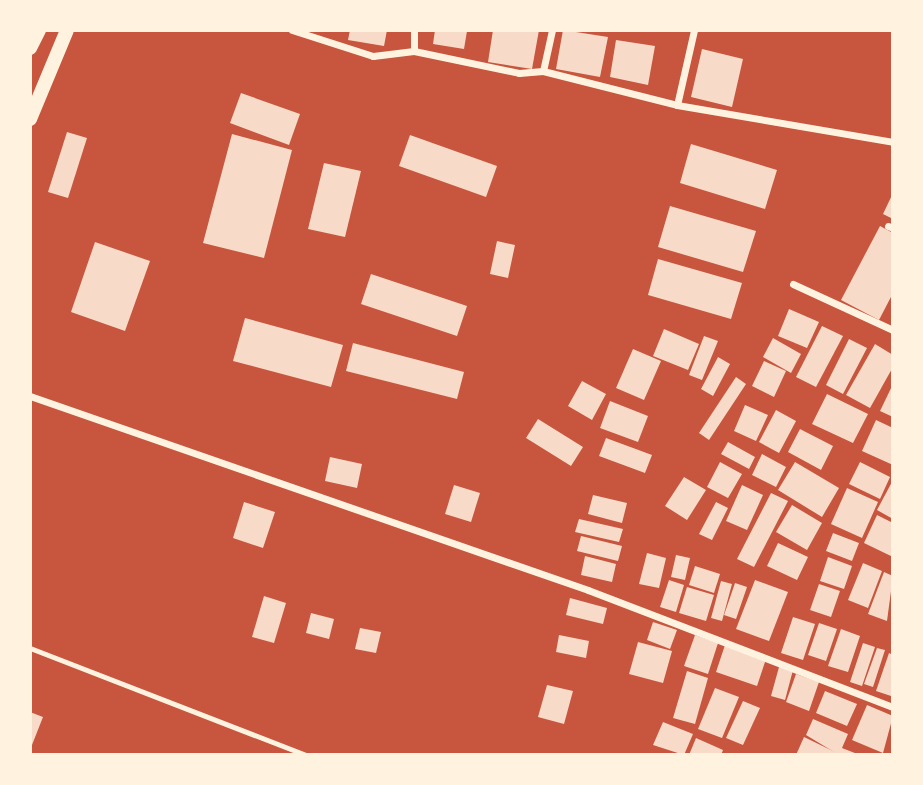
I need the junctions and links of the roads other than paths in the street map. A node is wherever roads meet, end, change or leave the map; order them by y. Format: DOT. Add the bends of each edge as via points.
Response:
graph roads {
  1 [pos="39,30"];
  2 [pos="67,30"];
  3 [pos="292,30"];
  4 [pos="414,30"];
  5 [pos="552,30"];
  6 [pos="694,30"];
  7 [pos="30,48"];
  8 [pos="414,51"];
  9 [pos="543,71"];
  10 [pos="677,105"];
  11 [pos="30,119"];
  12 [pos="893,142"];
  13 [pos="793,284"];
  14 [pos="893,330"];
  15 [pos="30,396"];
  16 [pos="30,648"];
  17 [pos="893,707"];
  18 [pos="306,755"];
  1 -- 7 [label="main road"];
  2 -- 11 [label="main road"];
  3 -- 8 [label="street" via="373,56"];
  4 -- 8 [label="street"];
  5 -- 9 [label="street"];
  6 -- 10 [label="street"];
  8 -- 9 [label="street" via="519,73"];
  9 -- 10 [label="street"];
  10 -- 12 [label="street"];
  13 -- 14 [label="street"];
  15 -- 17 [label="street" via="588,590"];
  16 -- 18 [label="lane"];
}
